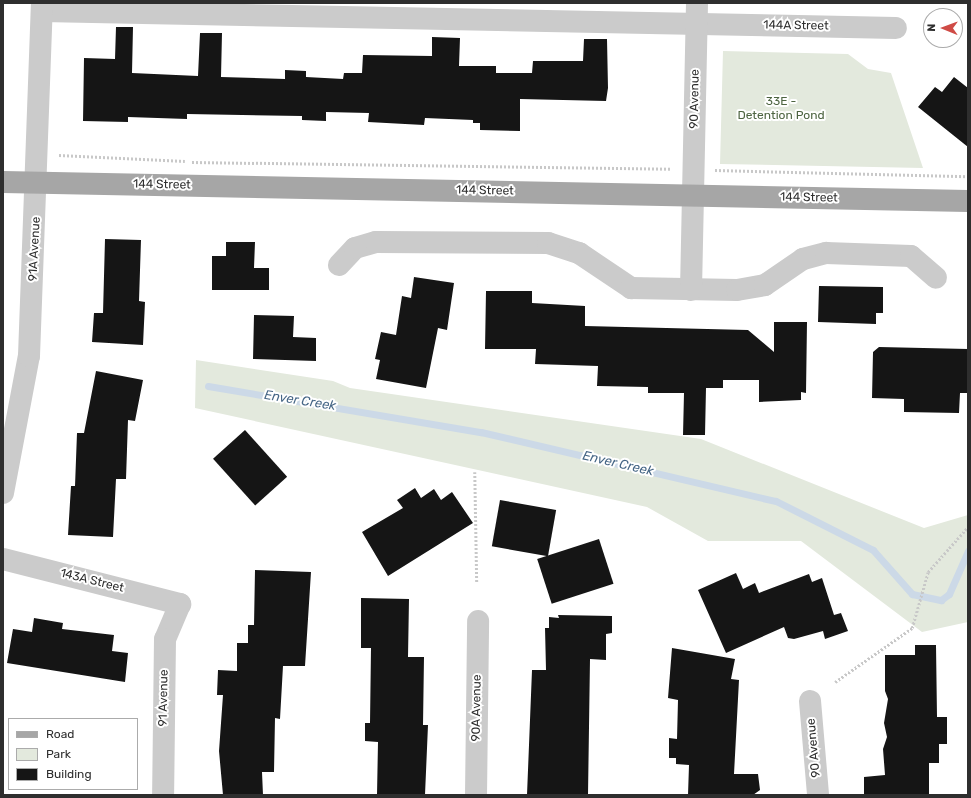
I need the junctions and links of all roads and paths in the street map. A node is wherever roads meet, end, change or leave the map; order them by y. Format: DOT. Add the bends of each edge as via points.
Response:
graph roads {
  1 [pos="42,7"];
  2 [pos="696,14"];
  3 [pos="896,28"];
  4 [pos="59,155"];
  5 [pos="674,169"];
  6 [pos="712,170"];
  7 [pos="968,176"];
  8 [pos="3,182"];
  9 [pos="38,182"];
  10 [pos="693,195"];
  11 [pos="968,201"];
  12 [pos="339,265"];
  13 [pos="936,278"];
  14 [pos="691,290"];
  15 [pos="475,472"];
  16 [pos="3,493"];
  17 [pos="968,527"];
  18 [pos="3,559"];
  19 [pos="477,582"];
  20 [pos="180,604"];
  21 [pos="478,621"];
  22 [pos="835,682"];
  23 [pos="810,701"];
  24 [pos="163,795"];
  25 [pos="476,795"];
  26 [pos="818,795"];
  1 -- 2 [label="street, 144A Street"];
  1 -- 9 [label="street, 91A Avenue"];
  2 -- 3 [label="street, 144A Street"];
  2 -- 10 [label="street, 90 Avenue"];
  4 -- 5 [label="path" via="191,162"];
  6 -- 7 [label="path"];
  8 -- 9 [label="main road, 144 Street"];
  9 -- 10 [label="main road, 144 Street"];
  9 -- 16 [label="street, 91A Avenue" via="30,356"];
  10 -- 11 [label="main road, 144 Street"];
  10 -- 14 [label="street, 90 Avenue"];
  12 -- 14 [label="street" via="355,248 376,242 548,243 578,253 631,288"];
  13 -- 14 [label="street" via="911,256 826,253 803,259 765,285 737,290"];
  15 -- 19 [label="path"];
  17 -- 22 [label="path" via="928,572 915,622 907,633"];
  18 -- 20 [label="street, 143A Street"];
  20 -- 24 [label="street, 91 Avenue" via="165,639"];
  21 -- 25 [label="street, 90A Avenue"];
  23 -- 26 [label="street, 90 Avenue"];
}
